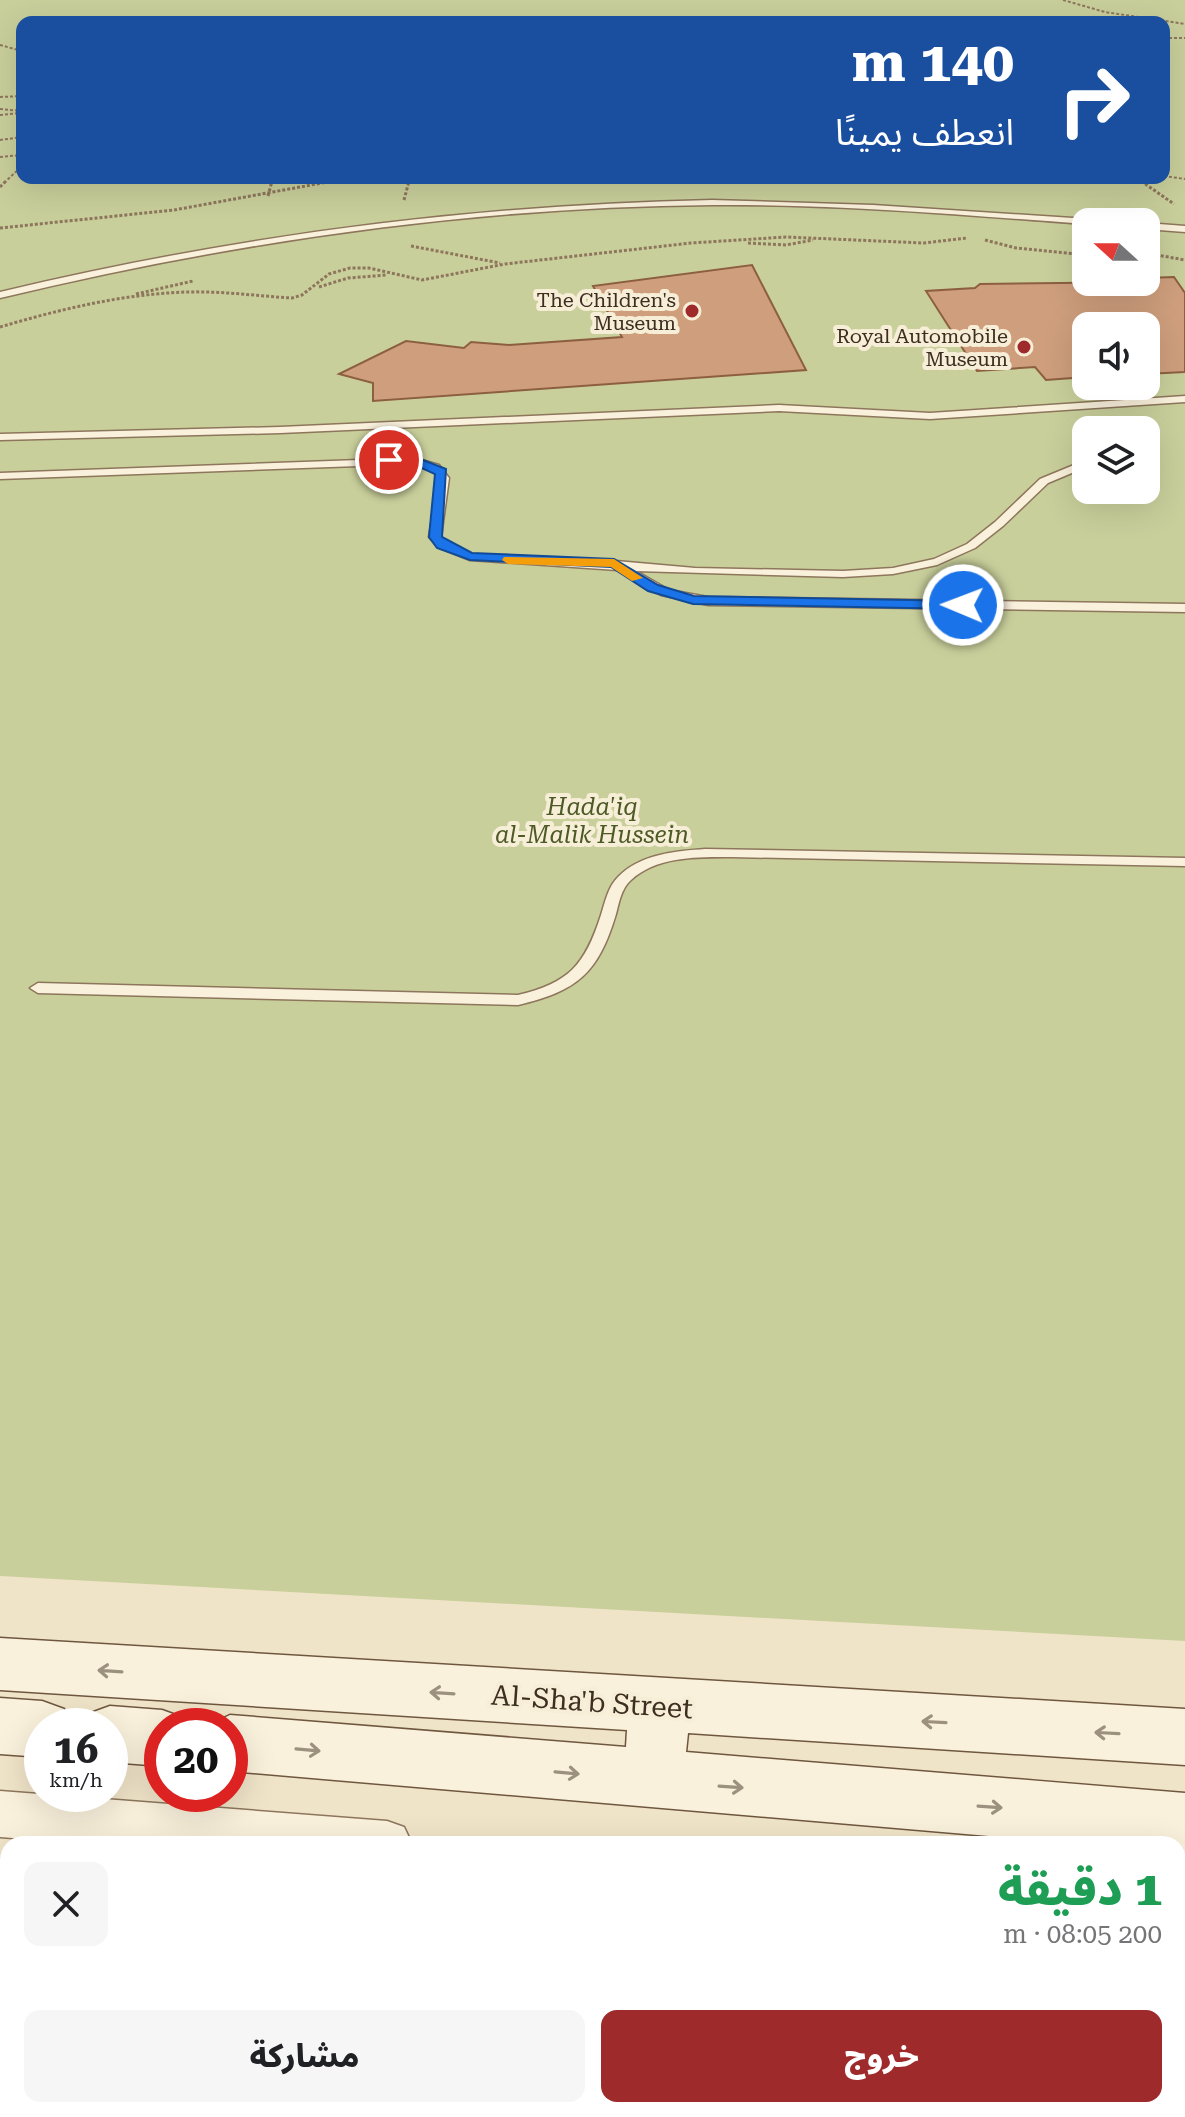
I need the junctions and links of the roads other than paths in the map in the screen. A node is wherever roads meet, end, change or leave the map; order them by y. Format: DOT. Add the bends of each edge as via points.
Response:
graph roads {
  1 [pos="1072,221"];
  2 [pos="1160,227"];
  3 [pos="1185,229"];
  4 [pos="0,295"];
  5 [pos="1185,399"];
  6 [pos="0,437"];
  7 [pos="1072,469"];
  8 [pos="0,476"];
  9 [pos="614,563"];
  10 [pos="1185,608"];
  11 [pos="1185,862"];
  12 [pos="38,988"];
  13 [pos="0,1664"];
  14 [pos="660,1707"];
  15 [pos="0,1726"];
  16 [pos="24,1728"];
  17 [pos="1185,1737"];
  18 [pos="248,1745"];
  19 [pos="653,1781"];
  20 [pos="0,1814"];
  21 [pos="1178,1831"];
  22 [pos="77,1832"];
  23 [pos="180,1836"];
  1 -- 4 [label="lane" via="769,204 554,209 286,236"];
  2 -- 3 [label="lane"];
  5 -- 6 [label="lane" via="930,416 779,408"];
  7 -- 9 [label="lane" via="1044,481 971,546 916,567 827,574"];
  8 -- 9 [label="lane" via="415,461 444,478 434,529 442,545 454,552 488,559"];
  9 -- 10 [label="lane" via="665,593 708,601"];
  11 -- 12 [label="lane" via="732,853 673,858 651,863 624,879 597,952 577,978 518,1000"];
  14 -- 13 [label="main road, Al-Sha'b Street, one-way"];
  17 -- 14 [label="main road, Al-Sha'b Street, one-way"];
  14 -- 19 [label="main road"];
  15 -- 16 [label="main road"];
  18 -- 19 [label="main road, one-way"];
  19 -- 21 [label="main road, one-way"];
  20 -- 22 [label="street"];
  22 -- 23 [label="street"];
}
